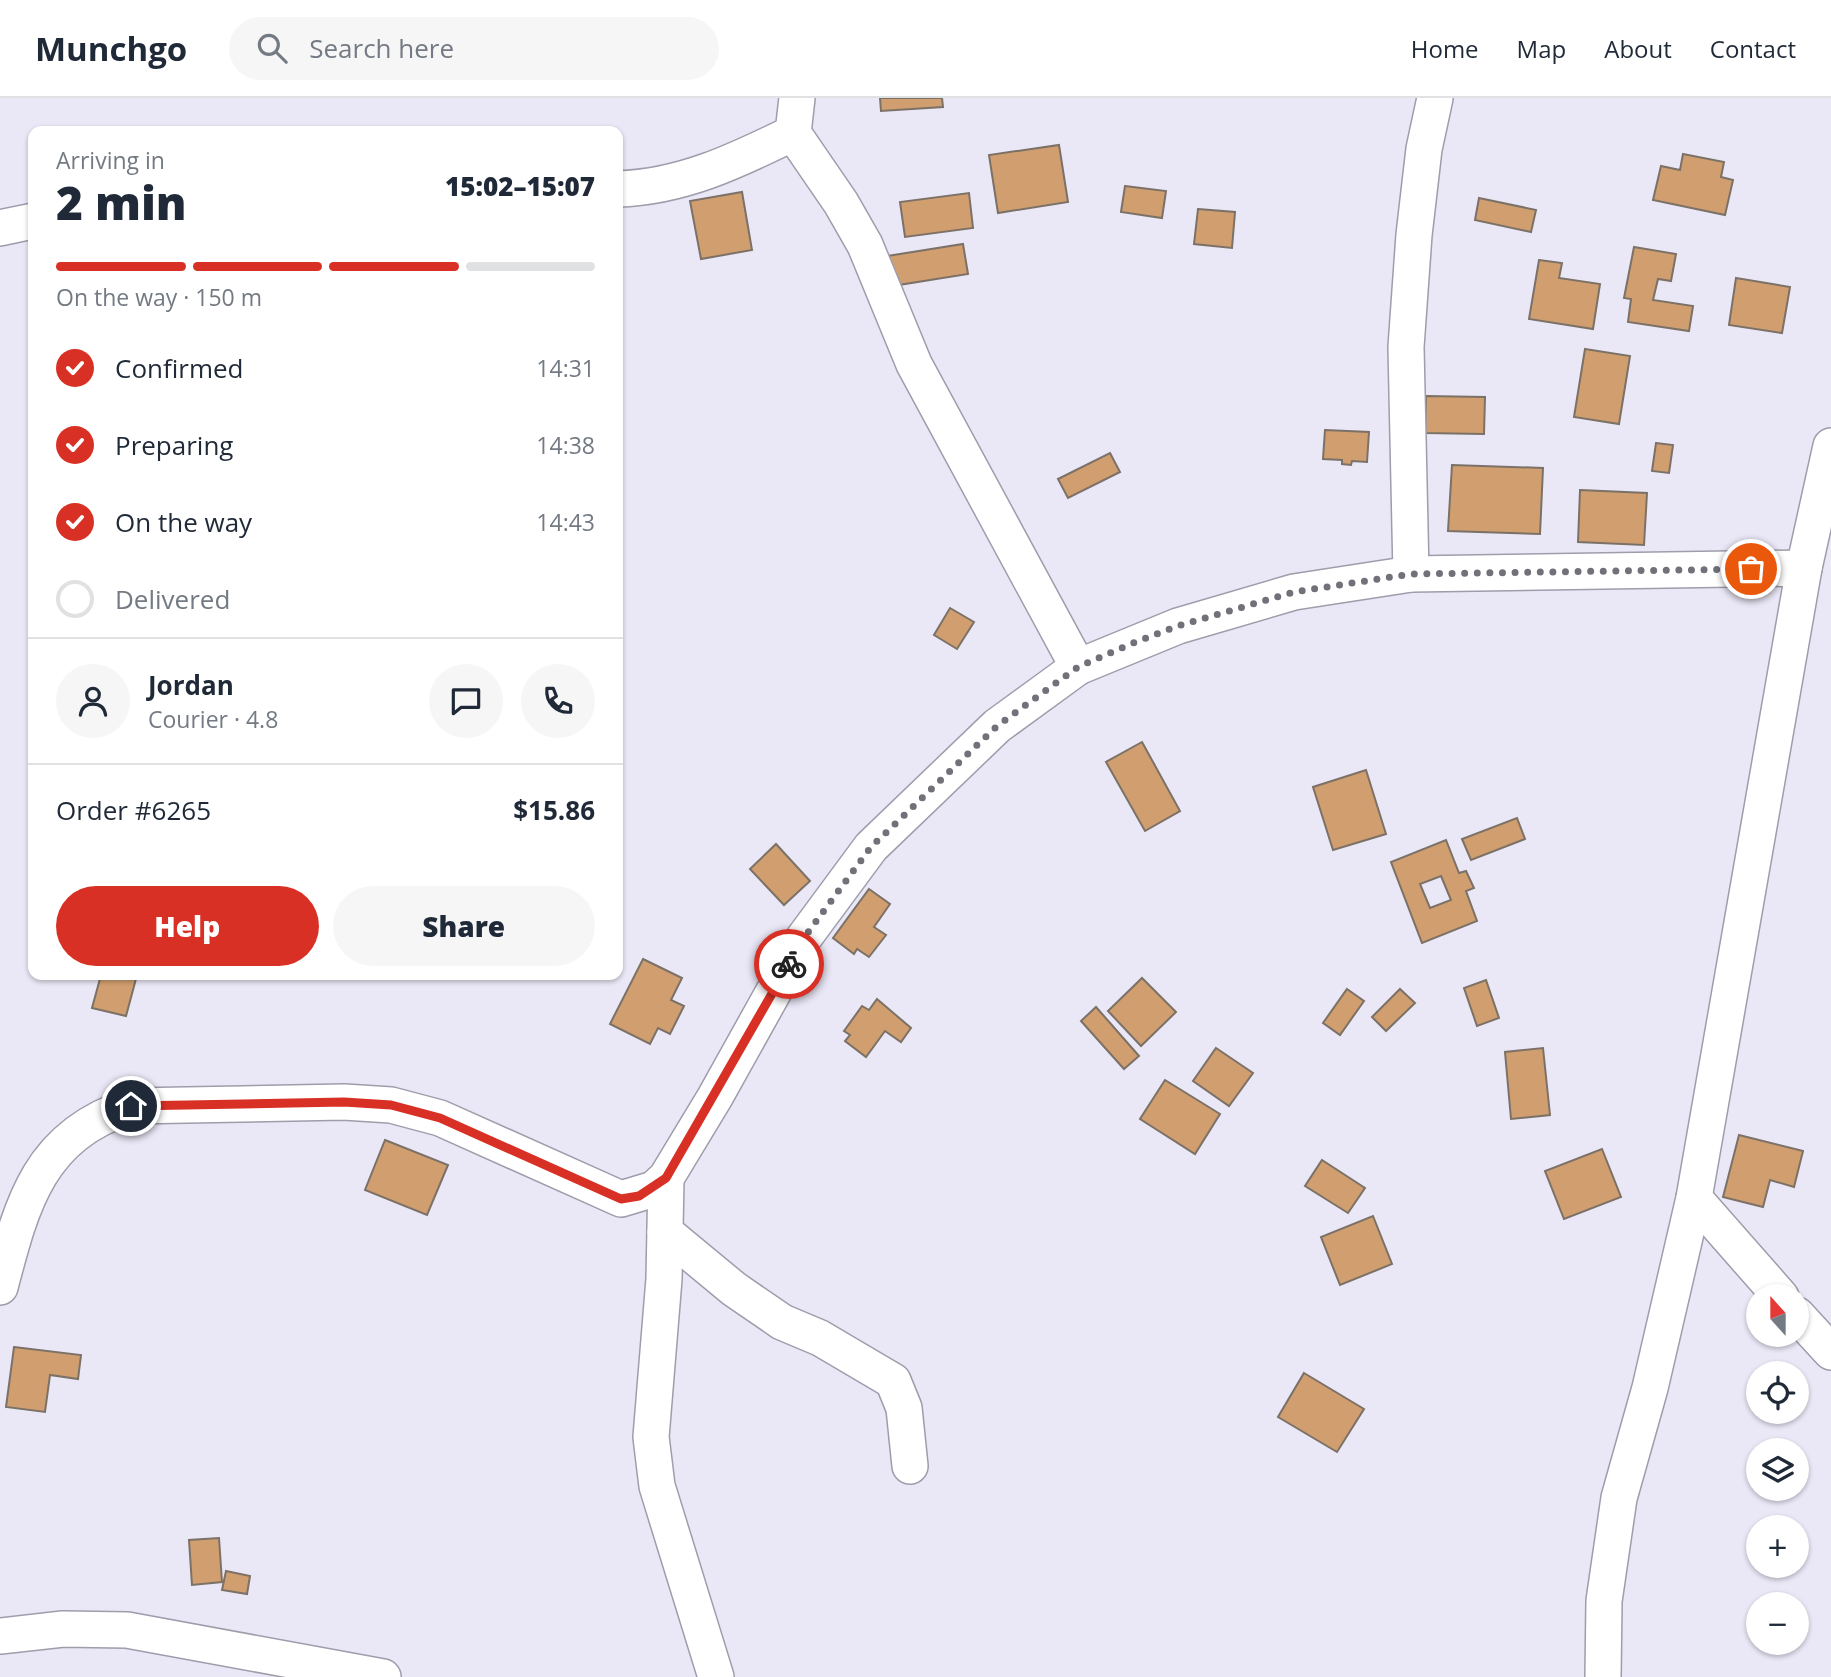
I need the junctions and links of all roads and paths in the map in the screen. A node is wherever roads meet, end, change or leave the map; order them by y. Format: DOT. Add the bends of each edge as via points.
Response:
graph roads {
  1 [pos="797,98"];
  2 [pos="1435,98"];
  3 [pos="793,133"];
  4 [pos="623,188"];
  5 [pos="28,222"];
  6 [pos="0,228"];
  7 [pos="1831,446"];
  8 [pos="1804,568"];
  9 [pos="1411,574"];
  10 [pos="1078,667"];
  11 [pos="666,1178"];
  12 [pos="1694,1198"];
  13 [pos="665,1232"];
  14 [pos="1770,1284"];
  15 [pos="0,1287"];
  16 [pos="1810,1329"];
  17 [pos="1831,1352"];
  18 [pos="911,1466"];
  19 [pos="0,1636"];
  20 [pos="383,1677"];
  21 [pos="716,1677"];
  22 [pos="1603,1677"];
  1 -- 3 [label="street"];
  2 -- 9 [label="street" via="1424,149 1406,347"];
  3 -- 4 [label="street" via="737,161 681,181"];
  3 -- 10 [label="street" via="865,245 914,363"];
  5 -- 6 [label="street"];
  7 -- 8 [label="street"];
  8 -- 9 [label="street"];
  8 -- 12 [label="street"];
  9 -- 10 [label="street" via="1294,592 1178,626"];
  10 -- 11 [label="street" via="997,726 871,847 803,939"];
  11 -- 13 [label="street"];
  11 -- 15 [label="street" via="639,1196 621,1199 440,1118 391,1105 131,1106 70,1135 45,1168 19,1218"];
  12 -- 14 [label="street"];
  12 -- 22 [label="street" via="1650,1388 1619,1497 1604,1601"];
  13 -- 18 [label="street" via="782,1322 820,1338 893,1381 904,1408"];
  13 -- 21 [label="street" via="651,1437 657,1486"];
  16 -- 17 [label="street"];
  19 -- 20 [label="street" via="63,1629 127,1630"];
}
